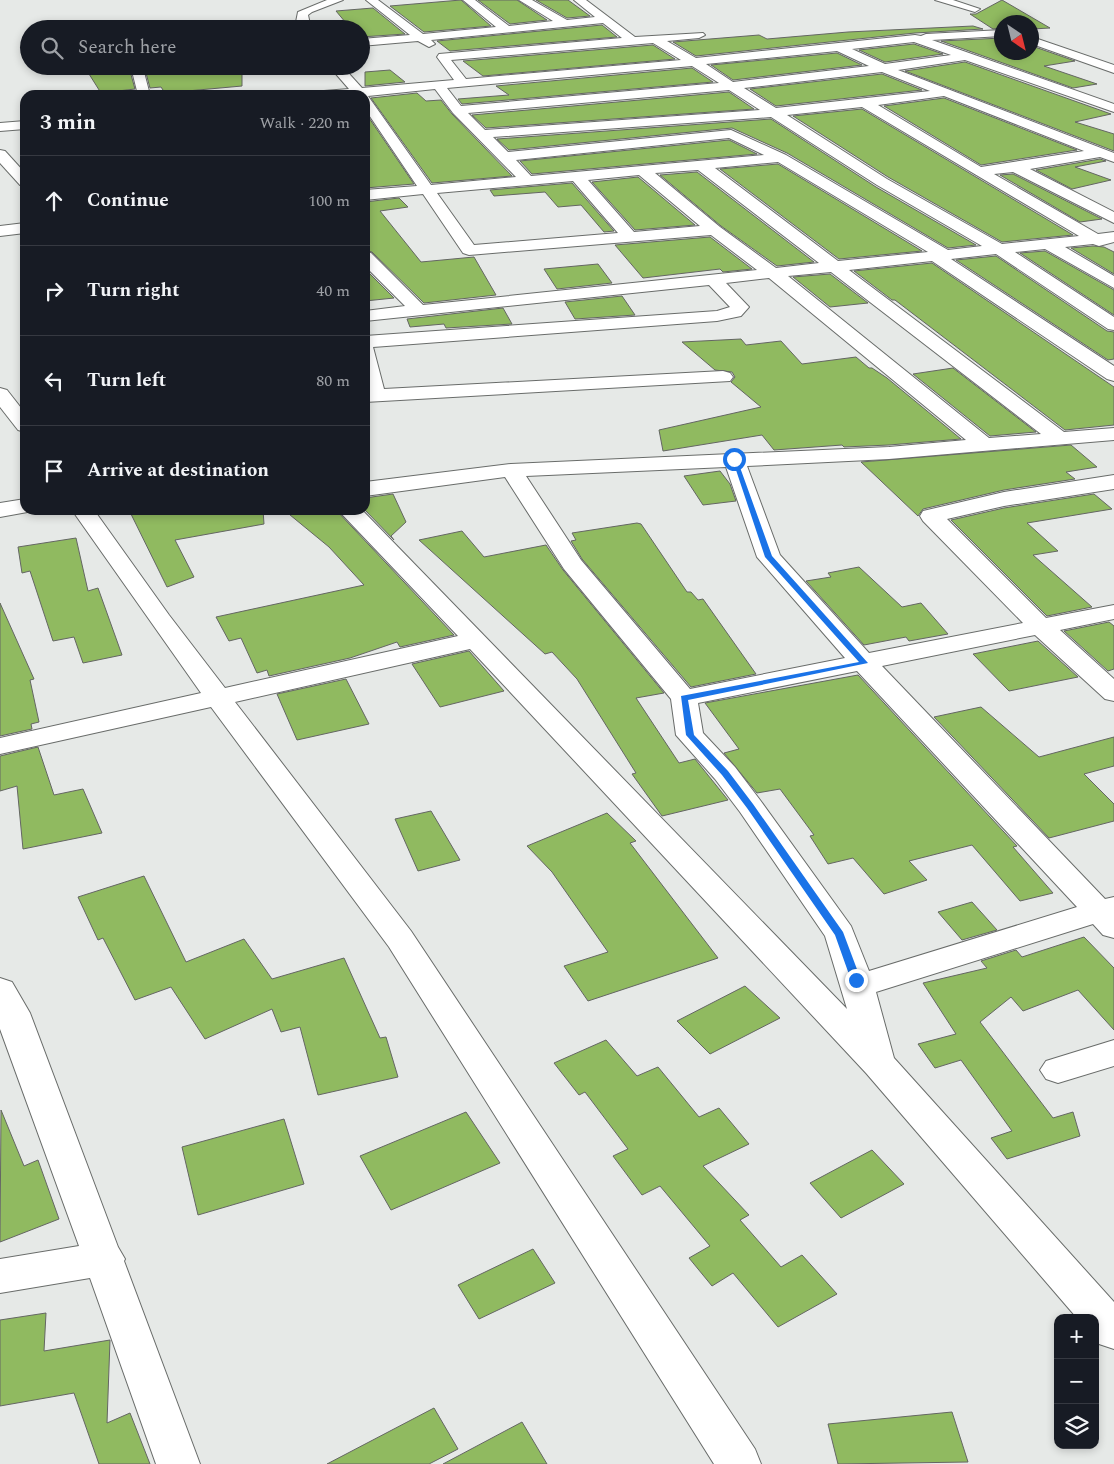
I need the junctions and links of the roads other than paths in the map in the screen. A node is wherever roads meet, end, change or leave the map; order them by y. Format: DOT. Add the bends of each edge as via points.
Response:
graph roads {
  1 [pos="338,0"];
  2 [pos="371,0"];
  3 [pos="468,0"];
  4 [pos="524,0"];
  5 [pos="579,0"];
  6 [pos="940,0"];
  7 [pos="975,9"];
  8 [pos="302,20"];
  9 [pos="603,20"];
  10 [pos="564,23"];
  11 [pos="506,29"];
  12 [pos="994,33"];
  13 [pos="699,35"];
  14 [pos="422,37"];
  15 [pos="915,38"];
  16 [pos="655,39"];
  17 [pos="633,41"];
  18 [pos="370,42"];
  19 [pos="1039,42"];
  20 [pos="839,47"];
  21 [pos="966,56"];
  22 [pos="443,57"];
  23 [pos="694,62"];
  24 [pos="883,68"];
  25 [pos="1114,68"];
  26 [pos="139,75"];
  27 [pos="343,75"];
  28 [pos="463,83"];
  29 [pos="438,85"];
  30 [pos="732,86"];
  31 [pos="143,90"];
  32 [pos="357,90"];
  33 [pos="944,92"];
  34 [pos="370,94"];
  35 [pos="866,104"];
  36 [pos="370,107"];
  37 [pos="1114,108"];
  38 [pos="458,110"];
  39 [pos="775,113"];
  40 [pos="20,125"];
  41 [pos="0,127"];
  42 [pos="483,134"];
  43 [pos="0,154"];
  44 [pos="1110,154"];
  45 [pos="505,157"];
  46 [pos="781,158"];
  47 [pos="700,164"];
  48 [pos="1015,167"];
  49 [pos="642,170"];
  50 [pos="979,172"];
  51 [pos="20,176"];
  52 [pos="577,176"];
  53 [pos="528,181"];
  54 [pos="426,191"];
  55 [pos="370,196"];
  56 [pos="1114,218"];
  57 [pos="20,228"];
  58 [pos="0,230"];
  59 [pos="714,230"];
  60 [pos="629,236"];
  61 [pos="1114,237"];
  62 [pos="1096,239"];
  63 [pos="1048,244"];
  64 [pos="999,249"];
  65 [pos="1114,249"];
  66 [pos="940,256"];
  67 [pos="370,262"];
  68 [pos="833,267"];
  69 [pos="774,274"];
  70 [pos="714,280"];
  71 [pos="1114,283"];
  72 [pos="417,309"];
  73 [pos="370,315"];
  74 [pos="1114,324"];
  75 [pos="370,342"];
  76 [pos="1114,375"];
  77 [pos="723,378"];
  78 [pos="0,394"];
  79 [pos="370,396"];
  80 [pos="20,420"];
  81 [pos="1114,434"];
  82 [pos="1060,438"];
  83 [pos="982,444"];
  84 [pos="734,459"];
  85 [pos="511,470"];
  86 [pos="1114,482"];
  87 [pos="370,488"];
  88 [pos="20,507"];
  89 [pos="0,510"];
  90 [pos="86,515"];
  91 [pos="354,515"];
  92 [pos="1114,612"];
  93 [pos="1040,626"];
  94 [pos="476,640"];
  95 [pos="864,663"];
  96 [pos="1114,693"];
  97 [pos="684,698"];
  98 [pos="219,699"];
  99 [pos="0,746"];
  100 [pos="1109,915"];
  101 [pos="858,986"];
  102 [pos="4,1007"];
  103 [pos="1114,1053"];
  104 [pos="878,1064"];
  105 [pos="1058,1070"];
  106 [pos="105,1258"];
  107 [pos="0,1276"];
  108 [pos="1114,1331"];
  109 [pos="178,1464"];
  110 [pos="739,1464"];
  1 -- 8 [label="street" via="308,10 302,14"];
  2 -- 14 [label="street"];
  3 -- 11 [label="street"];
  4 -- 10 [label="street"];
  5 -- 9 [label="street"];
  6 -- 7 [label="street"];
  9 -- 10 [label="street"];
  9 -- 17 [label="street"];
  10 -- 11 [label="street"];
  11 -- 14 [label="street"];
  12 -- 15 [label="street"];
  13 -- 16 [label="street"];
  14 -- 18 [label="street"];
  14 -- 22 [label="street"];
  15 -- 20 [label="street"];
  15 -- 21 [label="street"];
  16 -- 17 [label="street"];
  16 -- 23 [label="street"];
  17 -- 22 [label="street"];
  19 -- 25 [label="street"];
  20 -- 23 [label="street"];
  20 -- 24 [label="street"];
  21 -- 24 [label="street"];
  21 -- 37 [label="street"];
  22 -- 28 [label="street"];
  23 -- 28 [label="street"];
  23 -- 30 [label="street"];
  24 -- 30 [label="street"];
  24 -- 33 [label="street"];
  26 -- 31 [label="street"];
  27 -- 32 [label="street"];
  28 -- 29 [label="street"];
  29 -- 34 [label="street"];
  29 -- 38 [label="street"];
  30 -- 38 [label="street"];
  30 -- 39 [label="street"];
  33 -- 35 [label="street"];
  33 -- 44 [label="street"];
  35 -- 39 [label="street"];
  35 -- 50 [label="street"];
  36 -- 54 [label="street"];
  38 -- 42 [label="street"];
  39 -- 42 [label="street"];
  39 -- 64 [label="street" via="882,182"];
  40 -- 41 [label="street"];
  42 -- 45 [label="street"];
  43 -- 51 [label="street"];
  44 -- 48 [label="street"];
  45 -- 46 [label="street" via="731,134"];
  45 -- 53 [label="street"];
  46 -- 47 [label="street"];
  46 -- 66 [label="street"];
  47 -- 49 [label="street"];
  47 -- 68 [label="street"];
  48 -- 50 [label="street"];
  48 -- 56 [label="street"];
  49 -- 52 [label="street"];
  49 -- 59 [label="street"];
  50 -- 62 [label="street"];
  52 -- 53 [label="street"];
  52 -- 60 [label="street"];
  53 -- 54 [label="street"];
  54 -- 55 [label="street"];
  54 -- 60 [label="street" via="469,250"];
  57 -- 58 [label="street"];
  59 -- 60 [label="street"];
  59 -- 69 [label="street"];
  61 -- 62 [label="street"];
  62 -- 63 [label="street"];
  62 -- 65 [label="street"];
  63 -- 64 [label="street"];
  63 -- 71 [label="street"];
  64 -- 66 [label="street"];
  64 -- 74 [label="street"];
  66 -- 68 [label="street"];
  66 -- 76 [label="street"];
  67 -- 72 [label="street"];
  68 -- 69 [label="street"];
  68 -- 82 [label="street"];
  69 -- 70 [label="street"];
  69 -- 83 [label="street"];
  70 -- 72 [label="street"];
  70 -- 75 [label="street" via="736,300 740,307 735,312 717,316"];
  72 -- 73 [label="street"];
  77 -- 79 [label="street"];
  78 -- 80 [label="street"];
  81 -- 82 [label="street"];
  82 -- 83 [label="street"];
  83 -- 84 [label="street" via="889,453"];
  84 -- 85 [label="street"];
  84 -- 95 [label="street" via="769,557"];
  85 -- 87 [label="street"];
  85 -- 97 [label="street" via="572,564"];
  86 -- 93 [label="street" via="1004,499 931,516"];
  88 -- 89 [label="street"];
  90 -- 98 [label="street"];
  91 -- 94 [label="street"];
  92 -- 93 [label="street"];
  93 -- 95 [label="street"];
  93 -- 96 [label="street"];
  94 -- 98 [label="street"];
  94 -- 104 [label="street"];
  95 -- 97 [label="street"];
  95 -- 100 [label="street"];
  97 -- 101 [label="street" via="690,735 725,773 840,934"];
  98 -- 99 [label="street"];
  98 -- 110 [label="street" via="400,939"];
  100 -- 101 [label="street"];
  101 -- 104 [label="street"];
  102 -- 106 [label="street"];
  103 -- 105 [label="street"];
  104 -- 108 [label="street"];
  106 -- 107 [label="street"];
  106 -- 109 [label="street"];
}
